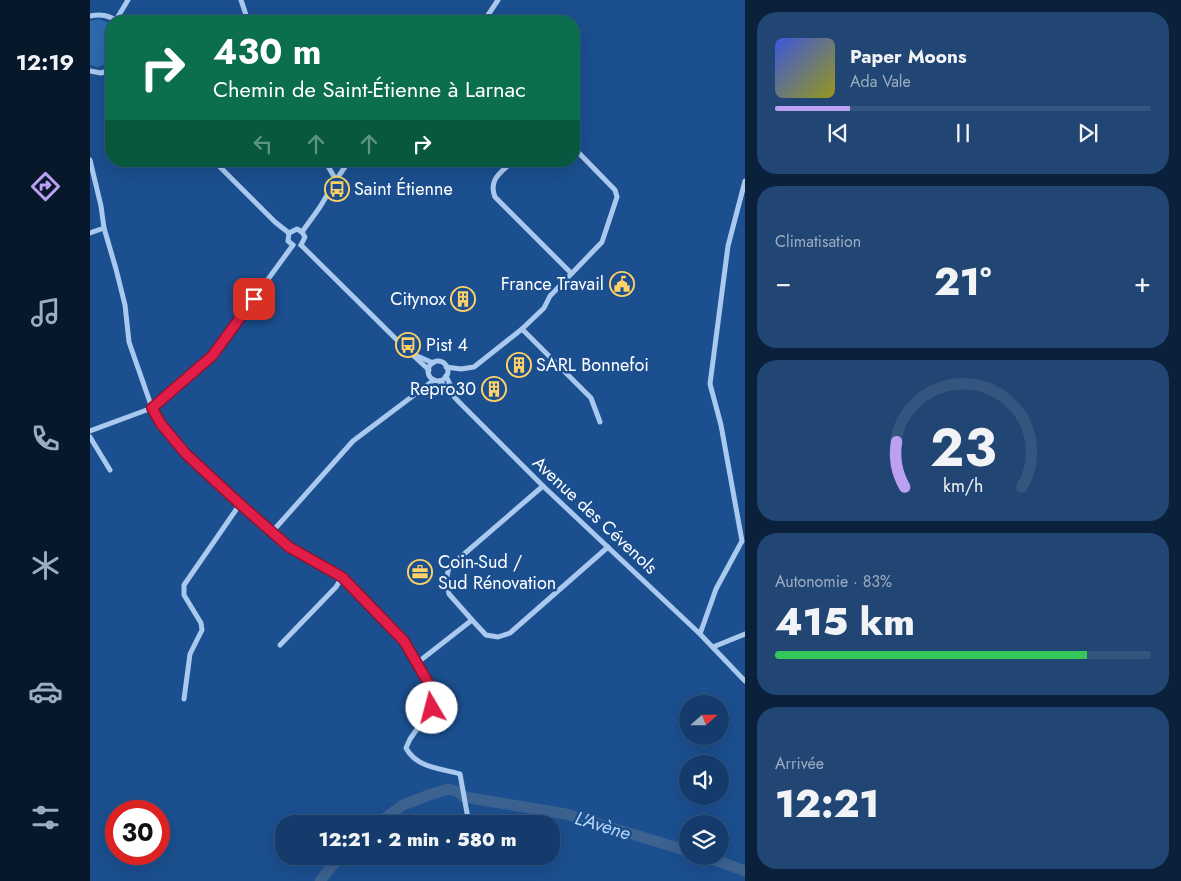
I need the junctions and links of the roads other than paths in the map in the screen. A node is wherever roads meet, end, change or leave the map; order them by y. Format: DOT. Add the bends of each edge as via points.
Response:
graph roads {
  1 [pos="128,0"];
  2 [pos="241,0"];
  3 [pos="498,0"];
  4 [pos="120,15"];
  5 [pos="246,15"];
  6 [pos="488,15"];
  7 [pos="90,16"];
  8 [pos="105,16"];
  9 [pos="90,71"];
  10 [pos="105,72"];
  11 [pos="580,154"];
  12 [pos="90,160"];
  13 [pos="220,167"];
  14 [pos="328,167"];
  15 [pos="345,167"];
  16 [pos="507,167"];
  17 [pos="336,180"];
  18 [pos="745,181"];
  19 [pos="104,228"];
  20 [pos="302,232"];
  21 [pos="90,233"];
  22 [pos="289,233"];
  23 [pos="292,245"];
  24 [pos="301,245"];
  25 [pos="571,273"];
  26 [pos="522,330"];
  27 [pos="412,354"];
  28 [pos="434,362"];
  29 [pos="428,370"];
  30 [pos="447,372"];
  31 [pos="437,380"];
  32 [pos="459,402"];
  33 [pos="152,408"];
  34 [pos="600,422"];
  35 [pos="90,431"];
  36 [pos="90,437"];
  37 [pos="110,470"];
  38 [pos="542,486"];
  39 [pos="240,504"];
  40 [pos="272,532"];
  41 [pos="608,547"];
  42 [pos="342,577"];
  43 [pos="472,620"];
  44 [pos="700,634"];
  45 [pos="745,634"];
  46 [pos="280,645"];
  47 [pos="713,647"];
  48 [pos="417,663"];
  49 [pos="745,682"];
  50 [pos="184,699"];
  51 [pos="467,815"];
  1 -- 4 [label="street"];
  2 -- 5 [label="street"];
  3 -- 6 [label="street"];
  7 -- 8 [label="street"];
  9 -- 10 [label="street"];
  11 -- 25 [label="street" via="615,190 617,197 602,242"];
  12 -- 19 [label="street"];
  13 -- 22 [label="street"];
  14 -- 17 [label="street"];
  15 -- 17 [label="street"];
  16 -- 25 [label="street" via="494,180 492,189 495,197"];
  17 -- 20 [label="street"];
  18 -- 44 [label="street" via="728,246 710,384 721,425 742,540 716,589"];
  19 -- 21 [label="street"];
  19 -- 33 [label="street" via="124,305 129,342"];
  20 -- 22 [label="street" via="294,230"];
  20 -- 24 [label="street" via="305,237"];
  22 -- 23 [label="street"];
  23 -- 24 [label="street"];
  23 -- 33 [label="street" via="212,356"];
  24 -- 27 [label="street"];
  25 -- 26 [label="street"];
  26 -- 30 [label="street" via="474,367"];
  26 -- 34 [label="street" via="591,398"];
  27 -- 28 [label="street"];
  27 -- 29 [label="street"];
  28 -- 29 [label="street"];
  28 -- 30 [label="street" via="442,362"];
  29 -- 31 [label="street" via="430,376"];
  30 -- 31 [label="street"];
  30 -- 32 [label="street, Avenue des Cévenols"];
  31 -- 32 [label="street, Avenue des Cévenols"];
  31 -- 40 [label="street" via="353,441"];
  32 -- 38 [label="street, Avenue des Cévenols"];
  33 -- 35 [label="street"];
  33 -- 39 [label="street" via="186,454"];
  36 -- 37 [label="street"];
  38 -- 41 [label="street, Avenue des Cévenols"];
  38 -- 43 [label="street" via="449,567 446,581 449,594"];
  39 -- 40 [label="street"];
  39 -- 50 [label="street" via="184,585 184,595 202,623 202,630 190,654"];
  40 -- 42 [label="street" via="289,547"];
  41 -- 43 [label="street" via="510,633 498,637 486,635"];
  41 -- 44 [label="street, Avenue des Cévenols"];
  42 -- 46 [label="street"];
  42 -- 48 [label="street" via="404,641"];
  43 -- 48 [label="street"];
  44 -- 47 [label="street, Avenue des Cévenols"];
  45 -- 47 [label="street"];
  47 -- 49 [label="street, Avenue des Cévenols"];
  48 -- 51 [label="street" via="433,691 432,708 406,748 411,757 428,767 460,774"];
}
